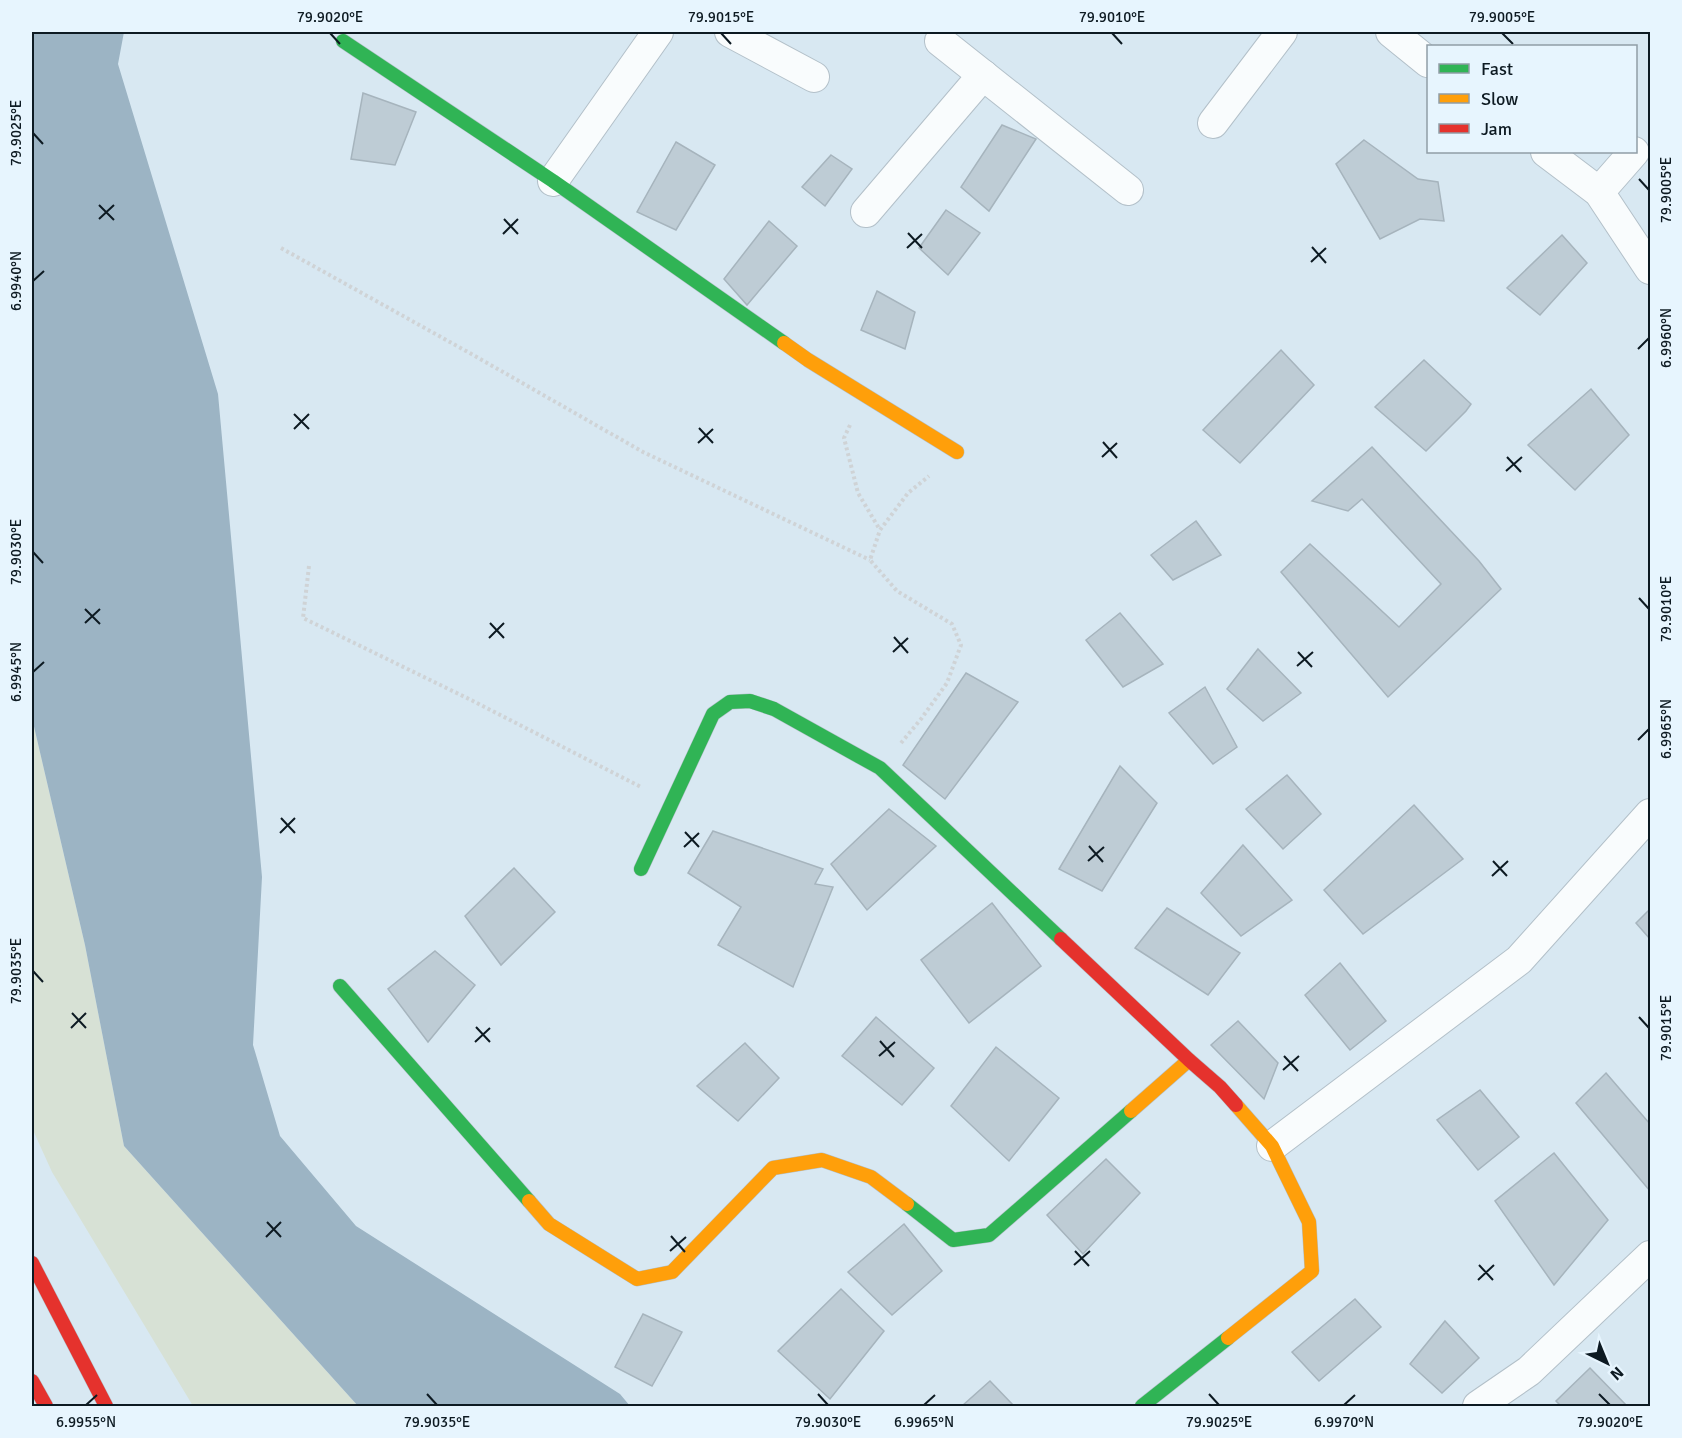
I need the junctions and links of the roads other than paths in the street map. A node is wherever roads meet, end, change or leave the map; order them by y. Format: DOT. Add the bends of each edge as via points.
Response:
graph roads {
  1 [pos="658,32"];
  2 [pos="729,32"];
  3 [pos="1282,32"];
  4 [pos="1391,32"];
  5 [pos="939,35"];
  6 [pos="344,41"];
  7 [pos="1427,61"];
  8 [pos="983,75"];
  9 [pos="814,77"];
  10 [pos="1213,123"];
  11 [pos="1650,132"];
  12 [pos="1637,148"];
  13 [pos="1547,153"];
  14 [pos="1632,153"];
  15 [pos="554,181"];
  16 [pos="1128,190"];
  17 [pos="1599,192"];
  18 [pos="866,212"];
  19 [pos="1650,269"];
  20 [pos="957,452"];
  21 [pos="1650,814"];
  22 [pos="641,869"];
  23 [pos="340,986"];
  24 [pos="1189,1060"];
  25 [pos="1272,1146"];
  26 [pos="1650,1256"];
  27 [pos="32,1263"];
  28 [pos="32,1381"];
  29 [pos="46,1407"];
  30 [pos="106,1407"];
  31 [pos="1142,1407"];
  32 [pos="1478,1407"];
  1 -- 15 [label="street"];
  2 -- 9 [label="street"];
  3 -- 10 [label="street"];
  4 -- 7 [label="street"];
  5 -- 8 [label="street"];
  6 -- 15 [label="main road"];
  8 -- 16 [label="street"];
  8 -- 18 [label="street"];
  11 -- 12 [label="street"];
  13 -- 17 [label="street"];
  14 -- 17 [label="street"];
  15 -- 20 [label="main road" via="808,360"];
  17 -- 19 [label="street"];
  21 -- 25 [label="street" via="1519,960"];
  22 -- 24 [label="main road" via="713,714 730,702 750,701 774,709 880,768"];
  23 -- 24 [label="main road" via="549,1224 637,1279 672,1272 773,1168 822,1160 871,1177 953,1240 989,1235"];
  24 -- 25 [label="main road"];
  25 -- 31 [label="main road" via="1308,1222 1312,1271"];
  26 -- 32 [label="street" via="1529,1371"];
  27 -- 30 [label="main road"];
  28 -- 29 [label="main road"];
}
